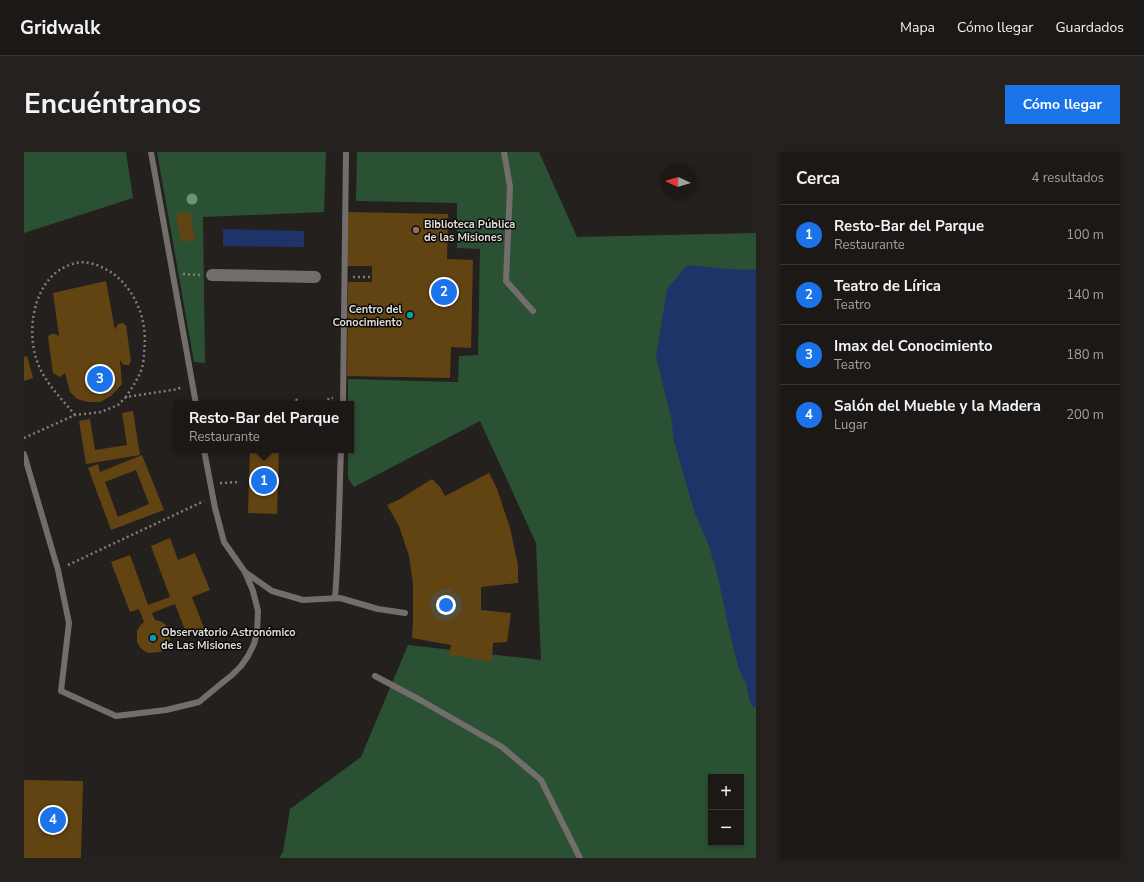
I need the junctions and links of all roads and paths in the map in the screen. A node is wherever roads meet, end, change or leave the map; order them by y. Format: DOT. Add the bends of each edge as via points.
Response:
graph roads {
  1 [pos="151,152"];
  2 [pos="346,152"];
  3 [pos="504,152"];
  4 [pos="212,275"];
  5 [pos="315,276"];
  6 [pos="533,311"];
  7 [pos="191,376"];
  8 [pos="126,398"];
  9 [pos="195,401"];
  10 [pos="343,401"];
  11 [pos="76,415"];
  12 [pos="24,438"];
  13 [pos="205,453"];
  14 [pos="341,453"];
  15 [pos="24,454"];
  16 [pos="239,482"];
  17 [pos="211,483"];
  18 [pos="214,497"];
  19 [pos="58,570"];
  20 [pos="245,572"];
  21 [pos="336,598"];
  22 [pos="404,613"];
  23 [pos="375,676"];
  24 [pos="580,858"];
  1 -- 7 [label="lane"];
  2 -- 10 [label="lane"];
  3 -- 6 [label="lane" via="510,186 506,281"];
  4 -- 5 [label="street"];
  7 -- 8 [label="path" via="178,389"];
  7 -- 9 [label="lane"];
  8 -- 11 [label="path" via="118,405 101,412"];
  8 -- 11 [label="path" via="142,367 146,343 139,308 132,293 110,272 93,263 76,262 60,269 46,282 38,298 32,329 37,362 45,377"];
  11 -- 12 [label="path"];
  13 -- 17 [label="lane"];
  14 -- 21 [label="lane"];
  15 -- 19 [label="lane"];
  16 -- 17 [label="path"];
  17 -- 18 [label="lane"];
  18 -- 19 [label="path"];
  18 -- 20 [label="lane" via="224,542"];
  19 -- 20 [label="lane" via="69,623 61,691 116,716 166,710 199,702 241,666 254,644 258,611"];
  20 -- 21 [label="lane" via="272,591 303,600"];
  21 -- 22 [label="lane"];
  23 -- 24 [label="lane" via="502,748 541,780"];
}
